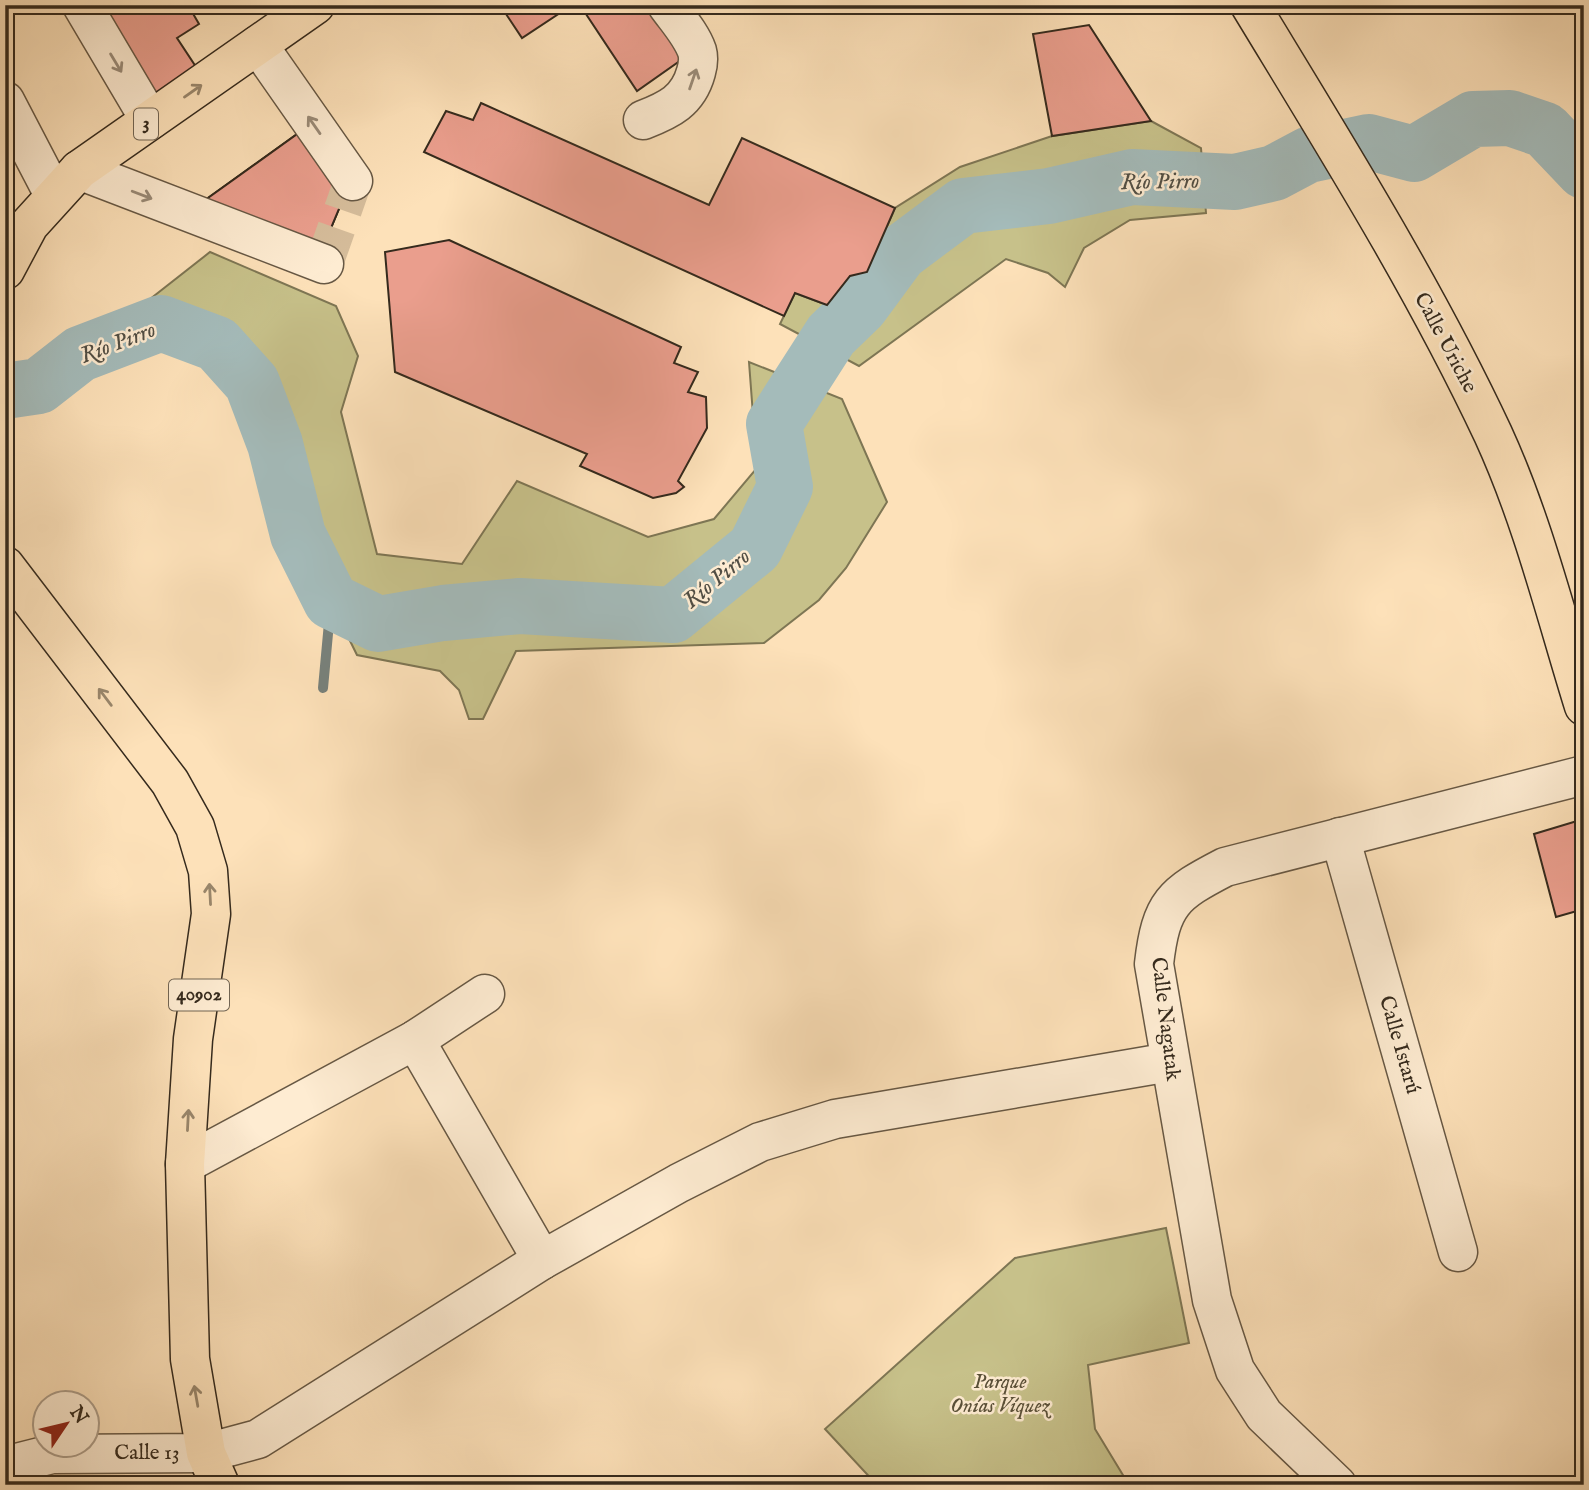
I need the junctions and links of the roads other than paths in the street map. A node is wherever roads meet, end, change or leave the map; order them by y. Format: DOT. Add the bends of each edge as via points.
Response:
graph roads {
  1 [pos="82,5"];
  2 [pos="315,5"];
  3 [pos="667,5"];
  4 [pos="1250,5"];
  5 [pos="268,27"];
  6 [pos="5,101"];
  7 [pos="643,120"];
  8 [pos="150,121"];
  9 [pos="354,181"];
  10 [pos="66,182"];
  11 [pos="17,234"];
  12 [pos="324,264"];
  13 [pos="5,270"];
  14 [pos="5,566"];
  15 [pos="1584,706"];
  16 [pos="1584,775"];
  17 [pos="1340,837"];
  18 [pos="485,994"];
  19 [pos="415,1040"];
  20 [pos="1170,1062"];
  21 [pos="185,1164"];
  22 [pos="1458,1252"];
  23 [pos="542,1260"];
  24 [pos="5,1466"];
  25 [pos="213,1469"];
  26 [pos="1337,1485"];
  1 -- 8 [label="street, one-way"];
  2 -- 5 [label="main road, 3"];
  7 -- 3 [label="street, one-way" via="685,98 698,64 694,43"];
  4 -- 15 [label="main road, Calle Uriche" via="1355,178 1493,436 1523,510"];
  8 -- 5 [label="main road, 3, one-way"];
  9 -- 5 [label="street, one-way"];
  6 -- 10 [label="street"];
  8 -- 10 [label="main road, 3"];
  10 -- 11 [label="main road, 3"];
  10 -- 12 [label="street, one-way"];
  11 -- 13 [label="main road, 3"];
  21 -- 14 [label="main road, 40902, one-way" via="193,1039 211,914 205,860 195,828 170,782"];
  16 -- 17 [label="street, Calle Nagatak"];
  17 -- 20 [label="street, Calle Nagatak" via="1226,867 1194,883 1170,903 1158,926 1154,964"];
  17 -- 22 [label="street, Calle Istarú"];
  18 -- 19 [label="street"];
  19 -- 21 [label="street"];
  19 -- 23 [label="street"];
  20 -- 23 [label="street, Calle 13" via="835,1119 760,1142"];
  20 -- 26 [label="street, Calle Nagatak" via="1212,1300 1235,1370 1264,1415"];
  25 -- 21 [label="main road, 40902, one-way" via="190,1359"];
  23 -- 25 [label="street, Calle 13"];
  24 -- 25 [label="street, Calle 13" via="52,1454"];
}
